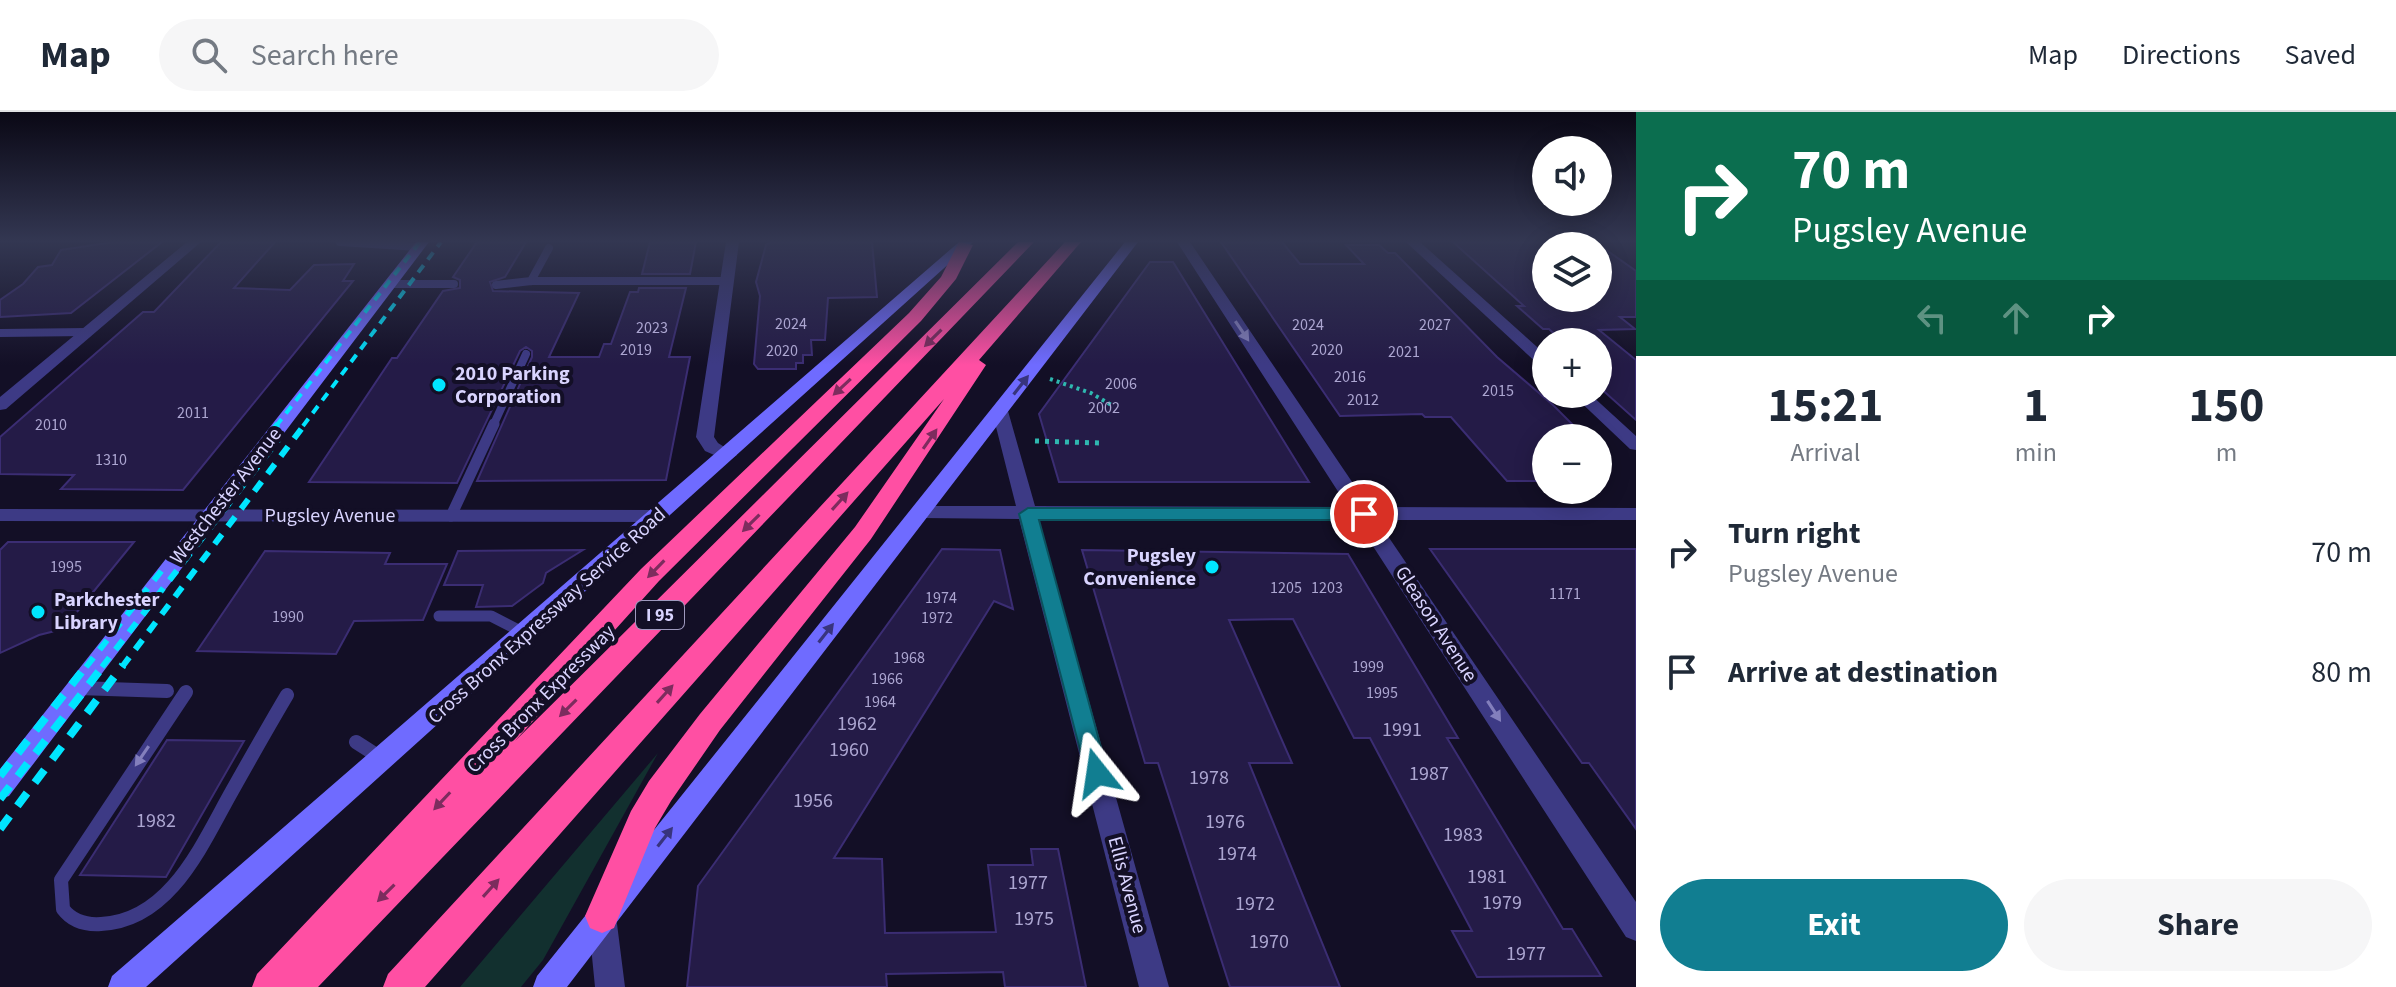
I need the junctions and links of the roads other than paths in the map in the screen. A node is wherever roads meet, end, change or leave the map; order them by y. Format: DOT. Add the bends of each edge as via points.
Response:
graph roads {
  1 [pos="146,283"];
  2 [pos="515,283"];
  3 [pos="727,283"];
  4 [pos="920,283"];
  5 [pos="945,283"];
  6 [pos="987,283"];
  7 [pos="1038,283"];
  8 [pos="1100,283"];
  9 [pos="1210,283"];
  10 [pos="1457,283"];
  11 [pos="391,284"];
  12 [pos="454,284"];
  13 [pos="496,285"];
  14 [pos="1009,314"];
  15 [pos="87,332"];
  16 [pos="0,333"];
  17 [pos="1532,350"];
  18 [pos="526,354"];
  19 [pos="0,405"];
  20 [pos="1595,408"];
  21 [pos="1000,411"];
  22 [pos="1636,445"];
  23 [pos="728,455"];
  24 [pos="921,512"];
  25 [pos="1028,514"];
  26 [pos="1364,514"];
  27 [pos="1636,514"];
  28 [pos="0,515"];
  29 [pos="451,516"];
  30 [pos="660,516"];
  31 [pos="210,517"];
  32 [pos="439,616"];
  33 [pos="527,634"];
  34 [pos="78,688"];
  35 [pos="167,691"];
  36 [pos="186,692"];
  37 [pos="287,695"];
  38 [pos="356,742"];
  39 [pos="384,760"];
  40 [pos="0,788"];
  41 [pos="602,916"];
  42 [pos="1636,927"];
  43 [pos="123,987"];
  44 [pos="270,987"];
  45 [pos="293,987"];
  46 [pos="401,987"];
  47 [pos="548,987"];
  48 [pos="610,987"];
  49 [pos="1154,987"];
  1 -- 15 [label="street"];
  2 -- 13 [label="lane"];
  3 -- 23 [label="street" via="705,437 711,447"];
  4 -- 23 [label="main road, Cross Bronx Expressway Service Road"];
  5 -- 44 [label="highway, one-way" via="650,575"];
  6 -- 45 [label="highway, Cross Bronx Expressway / I 95, one-way"];
  7 -- 14 [label="highway"];
  21 -- 8 [label="main road, one-way"];
  9 -- 26 [label="street, Gleason Avenue, one-way"];
  10 -- 17 [label="street"];
  11 -- 12 [label="lane"];
  11 -- 31 [label="main road, Westchester Avenue"];
  41 -- 14 [label="highway, one-way" via="660,791 870,524"];
  46 -- 14 [label="highway, one-way"];
  15 -- 16 [label="lane"];
  15 -- 19 [label="street"];
  18 -- 29 [label="lane"];
  20 -- 22 [label="street"];
  21 -- 24 [label="main road"];
  21 -- 25 [label="street, Ellis Avenue"];
  23 -- 30 [label="main road, Cross Bronx Expressway Service Road"];
  24 -- 25 [label="street"];
  41 -- 24 [label="main road, one-way"];
  25 -- 26 [label="street"];
  25 -- 49 [label="street, Ellis Avenue"];
  26 -- 27 [label="street"];
  26 -- 42 [label="street, Gleason Avenue, one-way"];
  28 -- 31 [label="street, Pugsley Avenue"];
  29 -- 30 [label="street, Pugsley Avenue"];
  29 -- 31 [label="street, Pugsley Avenue"];
  30 -- 33 [label="main road, Cross Bronx Expressway Service Road"];
  31 -- 34 [label="main road, Westchester Avenue"];
  32 -- 33 [label="lane" via="491,616"];
  33 -- 39 [label="main road, Cross Bronx Expressway Service Road"];
  34 -- 35 [label="lane"];
  34 -- 40 [label="main road, Westchester Avenue"];
  36 -- 37 [label="lane, one-way" via="61,880 58,898 64,913 77,922 121,920 145,909 184,875"];
  38 -- 39 [label="lane"];
  39 -- 43 [label="main road, Cross Bronx Expressway Service Road"];
  41 -- 47 [label="main road"];
  41 -- 48 [label="street"];
}
